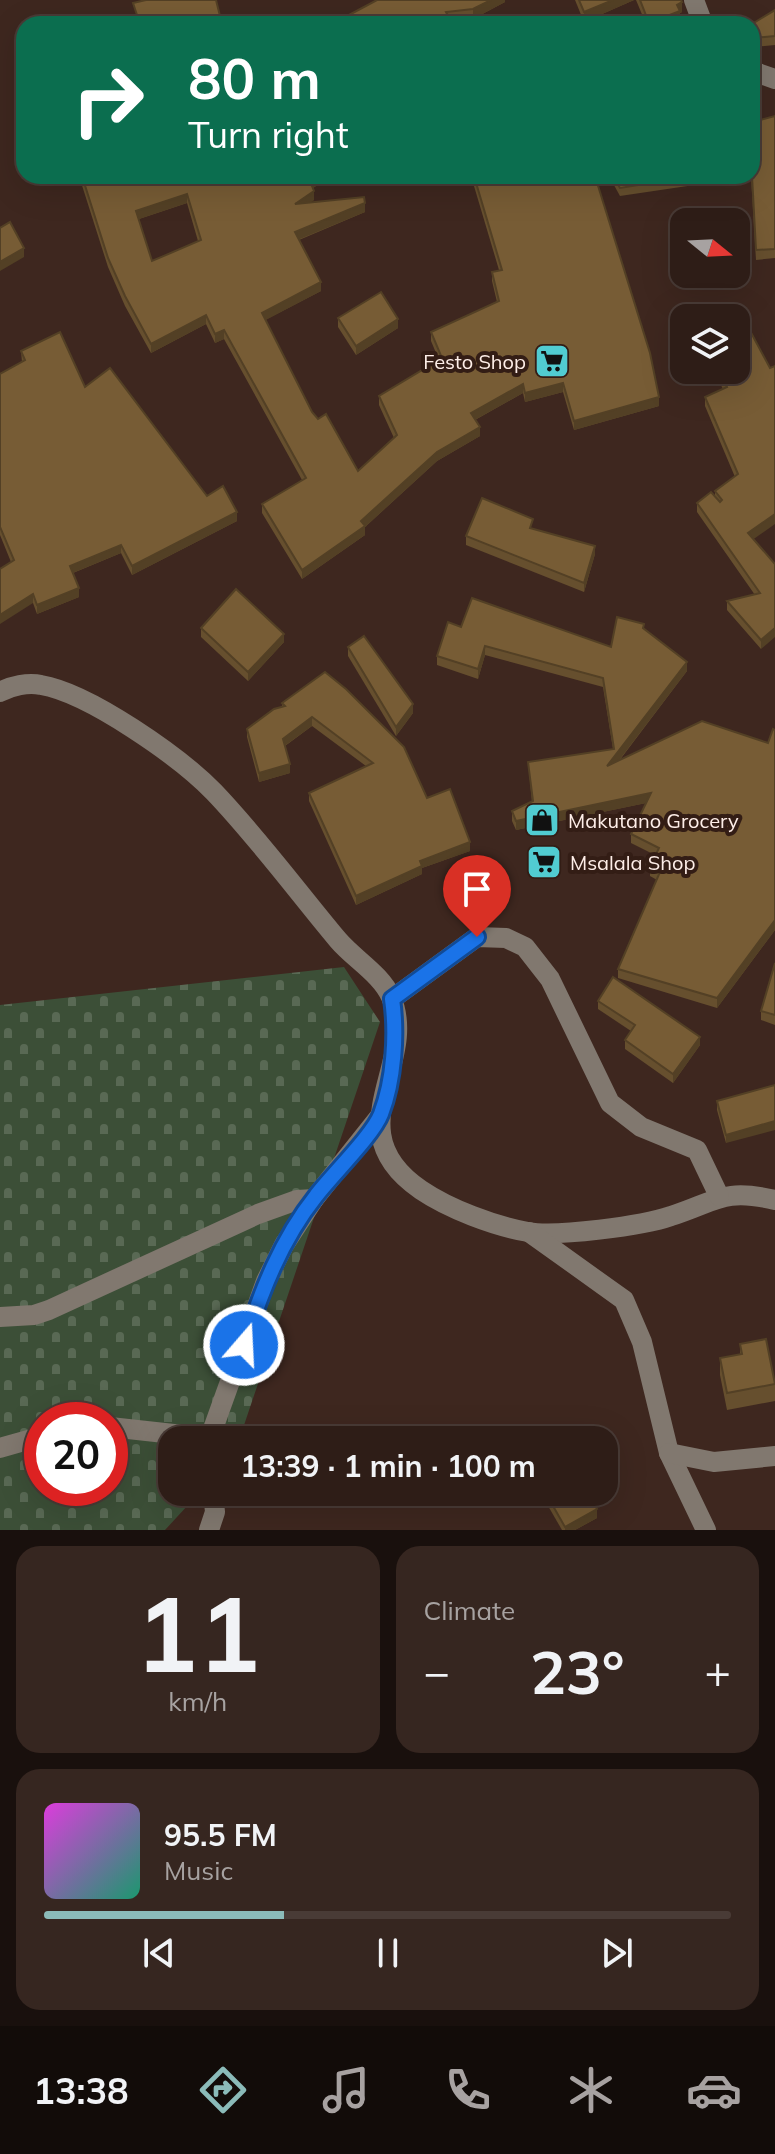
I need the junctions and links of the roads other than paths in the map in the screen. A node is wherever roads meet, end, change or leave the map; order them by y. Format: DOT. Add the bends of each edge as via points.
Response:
graph roads {
  1 [pos="0,692"];
  2 [pos="392,999"];
  3 [pos="380,1116"];
  4 [pos="719,1196"];
  5 [pos="314,1199"];
  6 [pos="775,1200"];
  7 [pos="529,1232"];
  8 [pos="0,1317"];
  9 [pos="215,1426"];
  10 [pos="128,1429"];
  11 [pos="158,1433"];
  12 [pos="24,1441"];
  13 [pos="0,1448"];
  14 [pos="669,1453"];
  15 [pos="775,1456"];
  16 [pos="214,1506"];
  17 [pos="209,1530"];
  18 [pos="706,1530"];
  1 -- 2 [label="street" via="39,684 80,698 174,758 213,792"];
  2 -- 3 [label="street" via="396,1029"];
  2 -- 4 [label="street" via="477,937 506,938 525,947 550,979 610,1103 641,1127 697,1150"];
  3 -- 5 [label="street"];
  3 -- 7 [label="street" via="383,1144 393,1168 403,1176 424,1192 471,1213"];
  4 -- 6 [label="street"];
  4 -- 7 [label="street" via="670,1217"];
  5 -- 8 [label="street" via="258,1214 49,1310"];
  5 -- 9 [label="street" via="266,1281"];
  7 -- 14 [label="street" via="624,1300 642,1342"];
  10 -- 11 [label="street"];
  12 -- 13 [label="street"];
  14 -- 15 [label="street" via="714,1462"];
  14 -- 18 [label="street"];
  16 -- 17 [label="street"];
}
